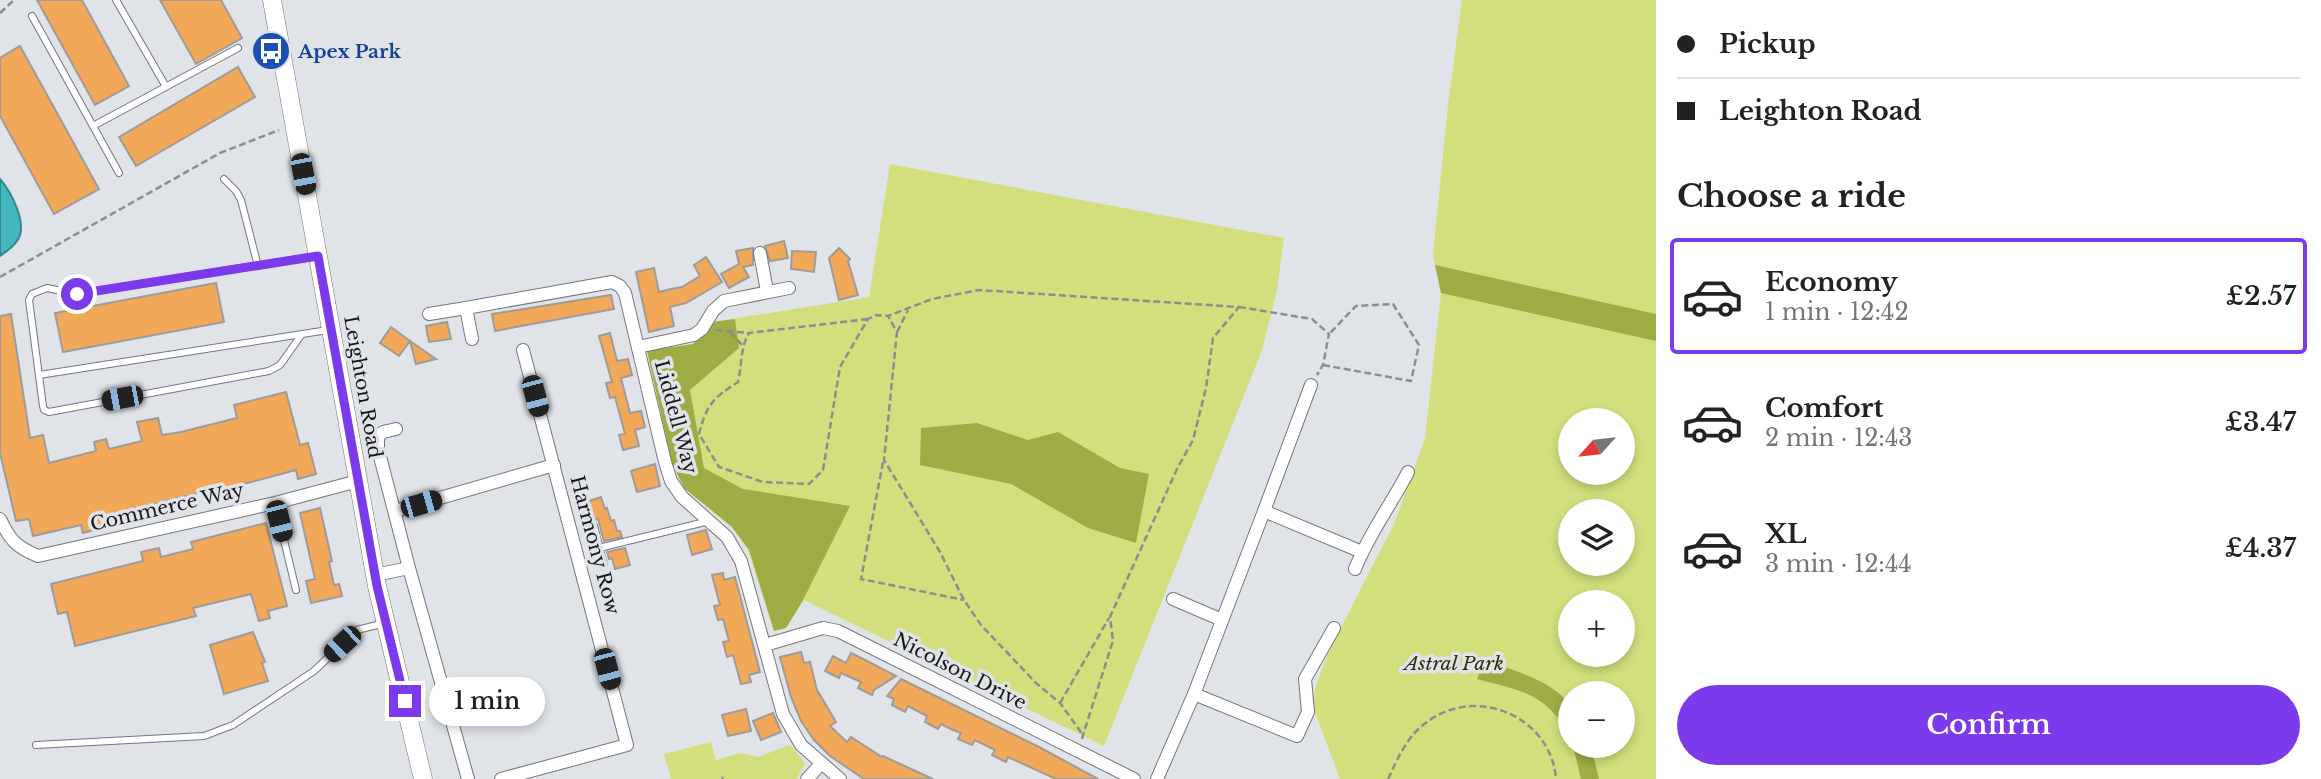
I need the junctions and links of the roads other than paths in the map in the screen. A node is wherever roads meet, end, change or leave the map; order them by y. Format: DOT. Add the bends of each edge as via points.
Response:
graph roads {
  1 [pos="116,0"];
  2 [pos="272,0"];
  3 [pos="32,16"];
  4 [pos="238,48"];
  5 [pos="165,85"];
  6 [pos="93,126"];
  7 [pos="119,173"];
  8 [pos="223,179"];
  9 [pos="760,253"];
  10 [pos="318,256"];
  11 [pos="258,266"];
  12 [pos="789,288"];
  13 [pos="767,291"];
  14 [pos="466,308"];
  15 [pos="429,314"];
  16 [pos="332,329"];
  17 [pos="302,334"];
  18 [pos="472,338"];
  19 [pos="638,347"];
  20 [pos="523,351"];
  21 [pos="39,375"];
  22 [pos="1311,385"];
  23 [pos="396,429"];
  24 [pos="554,465"];
  25 [pos="1408,472"];
  26 [pos="358,481"];
  27 [pos="275,503"];
  28 [pos="1264,510"];
  29 [pos="395,512"];
  30 [pos="0,519"];
  31 [pos="709,521"];
  32 [pos="594,526"];
  33 [pos="600,548"];
  34 [pos="1362,552"];
  35 [pos="604,566"];
  36 [pos="409,568"];
  37 [pos="1355,569"];
  38 [pos="375,575"];
  39 [pos="296,590"];
  40 [pos="1173,599"];
  41 [pos="1222,620"];
  42 [pos="387,622"];
  43 [pos="1334,628"];
  44 [pos="765,645"];
  45 [pos="1194,694"];
  46 [pos="36,746"];
  47 [pos="821,764"];
  48 [pos="1130,778"];
  49 [pos="424,779"];
  50 [pos="468,779"];
  51 [pos="501,779"];
  52 [pos="807,779"];
  53 [pos="840,779"];
  54 [pos="1157,779"];
  1 -- 5 [label="lane"];
  2 -- 10 [label="street, Leighton Road"];
  3 -- 6 [label="lane"];
  4 -- 5 [label="lane"];
  5 -- 6 [label="lane"];
  6 -- 7 [label="lane"];
  8 -- 11 [label="lane" via="241,200"];
  9 -- 13 [label="street"];
  10 -- 11 [label="lane"];
  10 -- 16 [label="street, Leighton Road"];
  11 -- 21 [label="lane" via="77,294 38,290 29,300"];
  12 -- 13 [label="street"];
  13 -- 19 [label="street" via="724,301 694,335"];
  14 -- 15 [label="street, Liddell Way"];
  14 -- 18 [label="street"];
  14 -- 19 [label="street, Liddell Way" via="611,282 625,293"];
  16 -- 17 [label="lane"];
  16 -- 26 [label="street, Leighton Road"];
  17 -- 21 [label="lane"];
  17 -- 21 [label="lane" via="280,365 269,371 49,412 44,411"];
  19 -- 31 [label="street, Liddell Way" via="671,481"];
  20 -- 24 [label="street, Harmony Row"];
  22 -- 28 [label="street"];
  23 -- 29 [label="street" via="383,432 377,443"];
  24 -- 29 [label="street"];
  24 -- 51 [label="street, Harmony Row" via="627,745"];
  25 -- 34 [label="street"];
  26 -- 27 [label="street, Commerce Way"];
  26 -- 38 [label="street, Leighton Road"];
  27 -- 30 [label="street, Commerce Way" via="38,555 21,549"];
  27 -- 39 [label="lane"];
  28 -- 34 [label="street"];
  28 -- 41 [label="street"];
  29 -- 36 [label="street"];
  31 -- 33 [label="lane"];
  31 -- 44 [label="street, Liddell Way" via="727,537 741,561"];
  32 -- 33 [label="lane"];
  33 -- 35 [label="lane"];
  34 -- 37 [label="street"];
  36 -- 38 [label="street"];
  36 -- 50 [label="street"];
  38 -- 42 [label="street, Leighton Road"];
  40 -- 41 [label="street"];
  41 -- 45 [label="street"];
  42 -- 46 [label="lane" via="356,630 314,671 233,725 204,736"];
  42 -- 49 [label="street, Leighton Road"];
  43 -- 45 [label="street" via="1306,679 1308,712 1297,736"];
  44 -- 47 [label="street, Liddell Way" via="783,714 802,745"];
  44 -- 48 [label="street, Nicolson Drive" via="823,628 838,631"];
  45 -- 54 [label="street"];
  47 -- 52 [label="street"];
  47 -- 53 [label="street, Liddell Way"];
}
